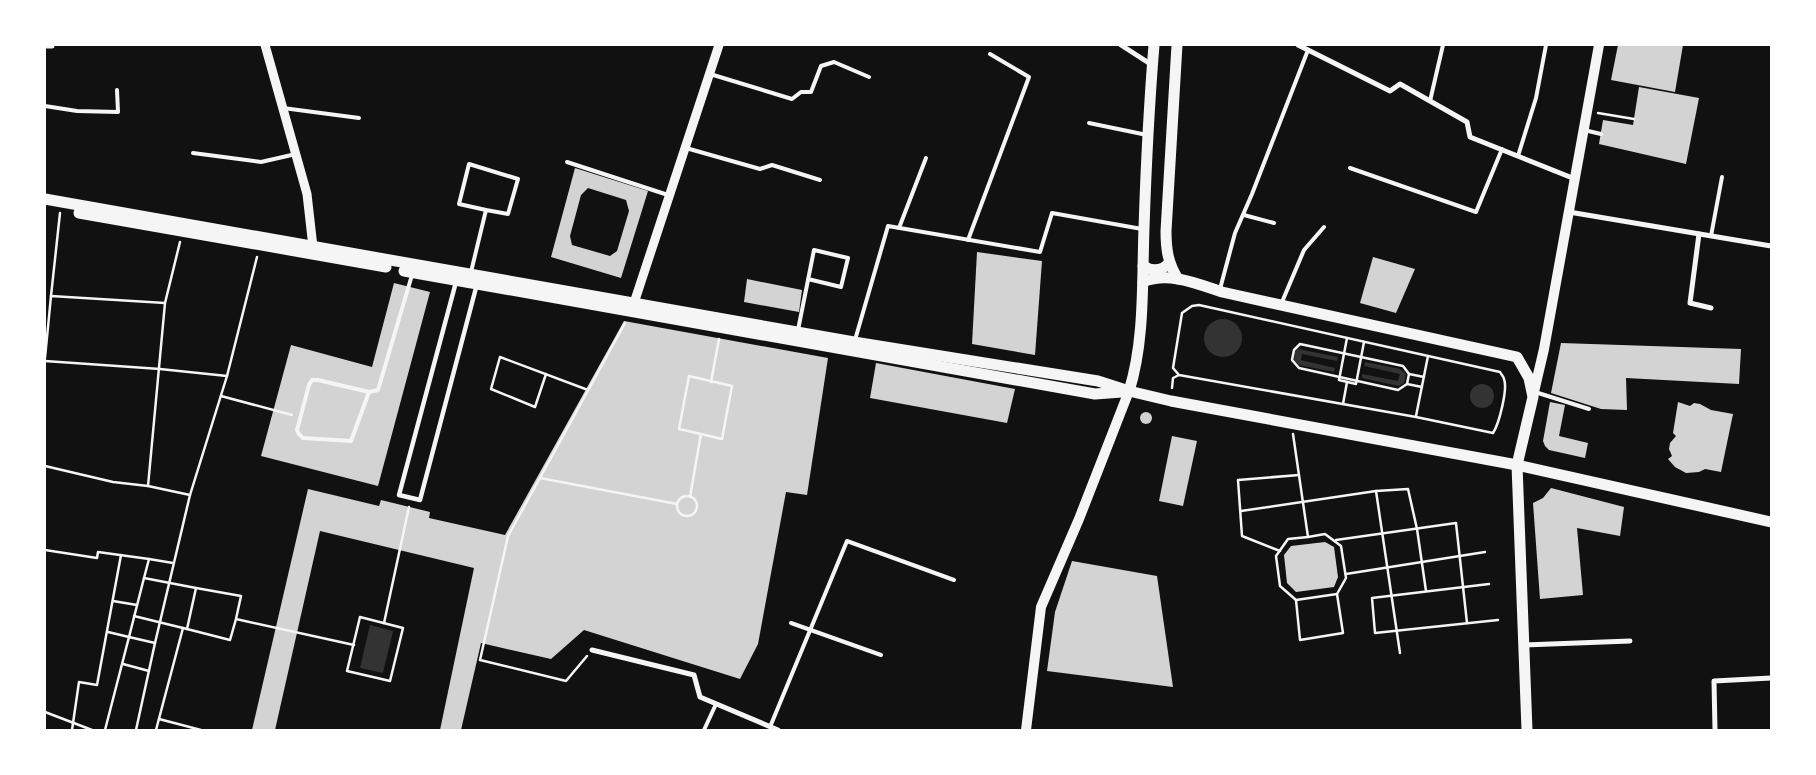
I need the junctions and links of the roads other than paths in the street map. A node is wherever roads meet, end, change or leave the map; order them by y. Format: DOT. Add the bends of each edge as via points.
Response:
graph roads {
  1 [pos="265,45"];
  2 [pos="719,45"];
  3 [pos="1121,45"];
  4 [pos="1154,45"];
  5 [pos="1177,45"];
  6 [pos="1298,45"];
  7 [pos="1443,45"];
  8 [pos="1546,45"];
  9 [pos="1600,45"];
  10 [pos="45,46"];
  11 [pos="52,46"];
  12 [pos="1308,50"];
  13 [pos="990,54"];
  14 [pos="1152,65"];
  15 [pos="710,74"];
  16 [pos="869,77"];
  17 [pos="117,90"];
  18 [pos="1430,101"];
  19 [pos="45,106"];
  20 [pos="283,108"];
  21 [pos="360,118"];
  22 [pos="1089,123"];
  23 [pos="1584,130"];
  24 [pos="1601,134"];
  25 [pos="1149,135"];
  26 [pos="686,148"];
  27 [pos="1502,149"];
  28 [pos="193,153"];
  29 [pos="296,154"];
  30 [pos="1518,156"];
  31 [pos="926,158"];
  32 [pos="567,162"];
  33 [pos="1350,168"];
  34 [pos="1722,177"];
  35 [pos="1575,179"];
  36 [pos="820,180"];
  37 [pos="670,196"];
  38 [pos="45,199"];
  39 [pos="45,207"];
  40 [pos="486,210"];
  41 [pos="1569,212"];
  42 [pos="1244,215"];
  43 [pos="1274,223"];
  44 [pos="1324,227"];
  45 [pos="898,228"];
  46 [pos="1144,229"];
  47 [pos="1698,234"];
  48 [pos="1711,236"];
  49 [pos="968,240"];
  50 [pos="314,246"];
  51 [pos="1771,246"];
  52 [pos="1169,262"];
  53 [pos="1144,266"];
  54 [pos="414,268"];
  55 [pos="473,279"];
  56 [pos="1178,279"];
  57 [pos="457,280"];
  58 [pos="808,280"];
  59 [pos="1143,282"];
  60 [pos="1220,291"];
  61 [pos="1282,304"];
  62 [pos="632,307"];
  63 [pos="1711,308"];
  64 [pos="797,332"];
  65 [pos="854,342"];
  66 [pos="1129,391"];
  67 [pos="369,392"];
  68 [pos="1534,395"];
  69 [pos="1589,409"];
  70 [pos="1518,465"];
  71 [pos="1771,522"];
  72 [pos="954,580"];
  73 [pos="791,624"];
  74 [pos="810,631"];
  75 [pos="1630,641"];
  76 [pos="1524,645"];
  77 [pos="592,650"];
  78 [pos="881,655"];
  79 [pos="1771,678"];
  80 [pos="716,704"];
  81 [pos="770,727"];
  82 [pos="704,730"];
  83 [pos="778,730"];
  84 [pos="1026,730"];
  85 [pos="1527,730"];
  86 [pos="1715,730"];
  1 -- 20 [label="street"];
  2 -- 15 [label="street"];
  3 -- 14 [label="street"];
  4 -- 14 [label="main road"];
  5 -- 52 [label="main road" via="1166,231"];
  6 -- 12 [label="street"];
  7 -- 18 [label="lane"];
  8 -- 30 [label="lane" via="1536,98"];
  9 -- 23 [label="main road"];
  10 -- 11 [label="street"];
  12 -- 18 [label="street" via="1390,91 1400,84"];
  12 -- 42 [label="lane"];
  13 -- 49 [label="lane" via="1029,76"];
  14 -- 25 [label="main road"];
  15 -- 16 [label="lane" via="792,100 801,92 811,92 821,66 834,62"];
  15 -- 26 [label="street"];
  17 -- 19 [label="lane" via="118,112"];
  18 -- 27 [label="street" via="1467,122 1470,137"];
  20 -- 21 [label="lane"];
  20 -- 29 [label="street"];
  22 -- 25 [label="lane"];
  23 -- 24 [label="lane"];
  23 -- 35 [label="main road"];
  25 -- 46 [label="main road"];
  26 -- 36 [label="lane" via="760,169 772,165"];
  26 -- 37 [label="street"];
  27 -- 30 [label="street"];
  27 -- 33 [label="lane" via="1476,212"];
  28 -- 29 [label="lane" via="261,162"];
  29 -- 50 [label="street" via="308,194"];
  30 -- 35 [label="street"];
  31 -- 45 [label="lane"];
  32 -- 37 [label="lane"];
  34 -- 48 [label="lane"];
  35 -- 41 [label="main road"];
  37 -- 62 [label="street"];
  38 -- 50 [label="main road"];
  39 -- 54 [label="main road"];
  40 -- 40 [label="lane" via="459,204 469,164 518,179 508,214"];
  40 -- 55 [label="lane"];
  41 -- 47 [label="street"];
  41 -- 68 [label="main road"];
  42 -- 43 [label="lane"];
  42 -- 60 [label="lane" via="1235,233"];
  44 -- 61 [label="lane" via="1304,250"];
  45 -- 49 [label="lane"];
  45 -- 65 [label="lane" via="888,226"];
  46 -- 49 [label="lane" via="1052,213 1040,252"];
  46 -- 53 [label="main road"];
  47 -- 48 [label="street"];
  47 -- 63 [label="street" via="1690,303"];
  48 -- 51 [label="street"];
  50 -- 54 [label="main road"];
  52 -- 53 [label="main road" via="1158,270"];
  52 -- 56 [label="main road"];
  53 -- 59 [label="main road"];
  54 -- 55 [label="main road"];
  54 -- 57 [label="main road"];
  54 -- 67 [label="lane" via="378,390"];
  55 -- 57 [label="main road"];
  55 -- 57 [label="street" via="420,500 400,495"];
  55 -- 62 [label="main road"];
  56 -- 59 [label="main road" via="1157,278"];
  56 -- 60 [label="main road"];
  58 -- 58 [label="lane" via="814,250 848,258 841,287"];
  58 -- 64 [label="lane"];
  59 -- 66 [label="main road" via="1135,371"];
  60 -- 61 [label="main road"];
  61 -- 68 [label="main road" via="1518,357"];
  62 -- 64 [label="main road"];
  62 -- 66 [label="main road" via="721,327 1095,394"];
  64 -- 65 [label="main road"];
  65 -- 66 [label="main road" via="1098,381"];
  66 -- 70 [label="main road"];
  66 -- 84 [label="main road" via="1041,607"];
  67 -- 67 [label="lane" via="351,441 303,438 299,434 312,380"];
  68 -- 69 [label="lane"];
  68 -- 70 [label="main road"];
  70 -- 71 [label="main road"];
  70 -- 76 [label="main road"];
  72 -- 74 [label="lane" via="848,541"];
  73 -- 74 [label="lane"];
  74 -- 78 [label="lane"];
  74 -- 81 [label="lane"];
  75 -- 76 [label="street"];
  76 -- 85 [label="main road"];
  77 -- 80 [label="street" via="694,675 700,697"];
  79 -- 86 [label="street" via="1714,682"];
  80 -- 81 [label="street"];
  80 -- 82 [label="lane"];
  81 -- 83 [label="street"];
}
